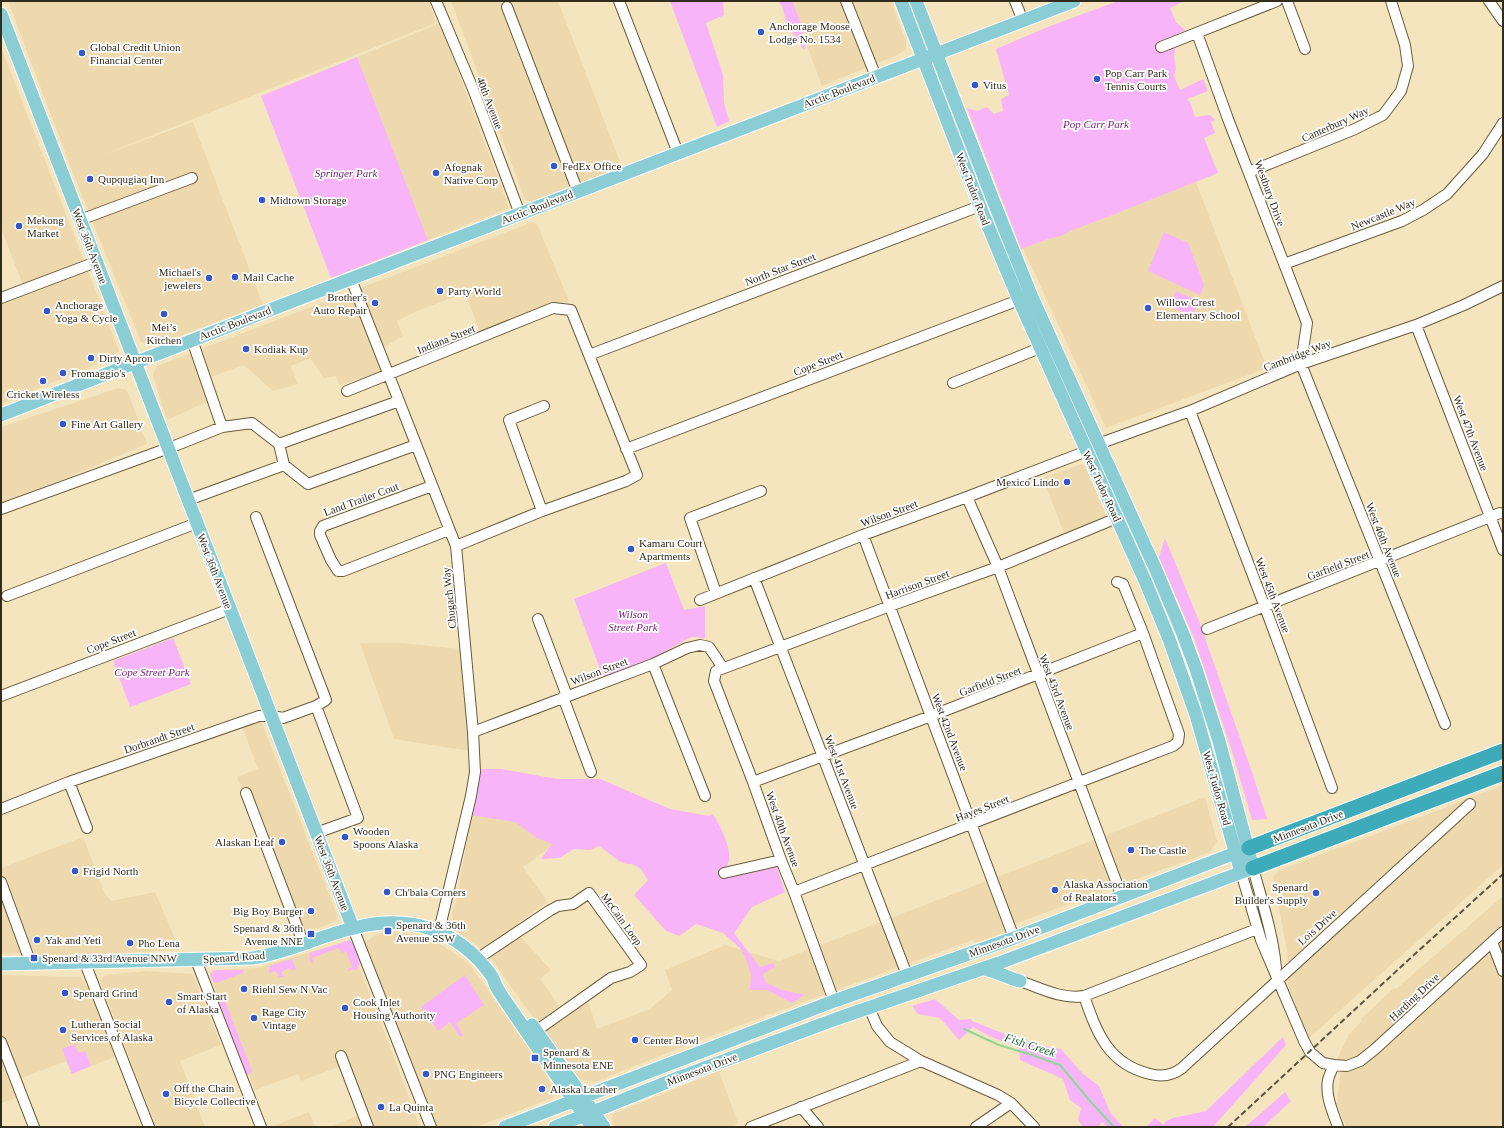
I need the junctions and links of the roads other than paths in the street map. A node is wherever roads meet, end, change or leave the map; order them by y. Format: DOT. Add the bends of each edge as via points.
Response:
graph roads {
  1 [pos="436,1"];
  2 [pos="619,1"];
  3 [pos="846,1"];
  4 [pos="901,1"];
  5 [pos="916,1"];
  6 [pos="1015,1"];
  7 [pos="1074,1"];
  8 [pos="1277,1"];
  9 [pos="1287,1"];
  10 [pos="1391,1"];
  11 [pos="1489,1"];
  12 [pos="508,7"];
  13 [pos="1,14"];
  14 [pos="1022,21"];
  15 [pos="1503,21"];
  16 [pos="1197,33"];
  17 [pos="1161,47"];
  18 [pos="1305,49"];
  19 [pos="936,54"];
  20 [pos="924,59"];
  21 [pos="876,77"];
  22 [pos="1503,122"];
  23 [pos="678,153"];
  24 [pos="1249,172"];
  25 [pos="192,178"];
  26 [pos="578,192"];
  27 [pos="980,206"];
  28 [pos="520,214"];
  29 [pos="80,220"];
  30 [pos="96,262"];
  31 [pos="1284,264"];
  32 [pos="351,279"];
  33 [pos="1503,286"];
  34 [pos="1,298"];
  35 [pos="1019,300"];
  36 [pos="1416,325"];
  37 [pos="192,340"];
  38 [pos="1040,348"];
  39 [pos="589,355"];
  40 [pos="135,363"];
  41 [pos="1301,364"];
  42 [pos="388,375"];
  43 [pos="953,383"];
  44 [pos="1057,385"];
  45 [pos="347,391"];
  46 [pos="398,402"];
  47 [pos="544,406"];
  48 [pos="1190,411"];
  49 [pos="1,415"];
  50 [pos="222,427"];
  51 [pos="279,444"];
  52 [pos="1098,444"];
  53 [pos="416,445"];
  54 [pos="168,448"];
  55 [pos="626,449"];
  56 [pos="1087,451"];
  57 [pos="284,465"];
  58 [pos="432,486"];
  59 [pos="761,491"];
  60 [pos="967,497"];
  61 [pos="188,500"];
  62 [pos="1,509"];
  63 [pos="1129,510"];
  64 [pos="542,511"];
  65 [pos="1500,513"];
  66 [pos="256,517"];
  67 [pos="1117,518"];
  68 [pos="1490,518"];
  69 [pos="197,523"];
  70 [pos="449,530"];
  71 [pos="863,535"];
  72 [pos="456,546"];
  73 [pos="1503,550"];
  74 [pos="1380,561"];
  75 [pos="998,567"];
  76 [pos="754,578"];
  77 [pos="1117,582"];
  78 [pos="716,593"];
  79 [pos="7,596"];
  80 [pos="700,600"];
  81 [pos="890,606"];
  82 [pos="1265,607"];
  83 [pos="230,609"];
  84 [pos="538,619"];
  85 [pos="1207,630"];
  86 [pos="1144,633"];
  87 [pos="780,648"];
  88 [pos="653,664"];
  89 [pos="723,668"];
  90 [pos="1038,674"];
  91 [pos="1,696"];
  92 [pos="565,697"];
  93 [pos="316,706"];
  94 [pos="272,716"];
  95 [pos="931,716"];
  96 [pos="1445,724"];
  97 [pos="473,732"];
  98 [pos="1503,751"];
  99 [pos="823,756"];
  100 [pos="591,772"];
  101 [pos="1503,772"];
  102 [pos="69,782"];
  103 [pos="753,782"];
  104 [pos="1079,783"];
  105 [pos="1332,788"];
  106 [pos="246,793"];
  107 [pos="705,796"];
  108 [pos="1470,804"];
  109 [pos="1,809"];
  110 [pos="972,825"];
  111 [pos="87,828"];
  112 [pos="316,833"];
  113 [pos="1242,851"];
  114 [pos="781,860"];
  115 [pos="865,865"];
  116 [pos="1247,870"];
  117 [pos="724,873"];
  118 [pos="1,882"];
  119 [pos="794,892"];
  120 [pos="1122,897"];
  121 [pos="353,928"];
  122 [pos="1257,929"];
  123 [pos="439,931"];
  124 [pos="1503,932"];
  125 [pos="1014,938"];
  126 [pos="1492,942"];
  127 [pos="304,945"];
  128 [pos="1024,954"];
  129 [pos="477,959"];
  130 [pos="196,960"];
  131 [pos="85,962"];
  132 [pos="1,964"];
  133 [pos="31,964"];
  134 [pos="982,969"];
  135 [pos="1503,971"];
  136 [pos="907,975"];
  137 [pos="493,976"];
  138 [pos="1278,980"];
  139 [pos="1020,981"];
  140 [pos="1084,996"];
  141 [pos="834,1001"];
  142 [pos="869,1007"];
  143 [pos="536,1031"];
  144 [pos="1,1042"];
  145 [pos="341,1056"];
  146 [pos="920,1062"];
  147 [pos="1334,1065"];
  148 [pos="578,1099"];
  149 [pos="1011,1104"];
  150 [pos="801,1107"];
  151 [pos="589,1114"];
  152 [pos="34,1127"];
  153 [pos="148,1127"];
  154 [pos="261,1127"];
  155 [pos="368,1127"];
  156 [pos="431,1127"];
  157 [pos="505,1127"];
  158 [pos="555,1127"];
  159 [pos="592,1127"];
  160 [pos="604,1127"];
  161 [pos="751,1127"];
  162 [pos="818,1127"];
  163 [pos="976,1127"];
  164 [pos="1034,1127"];
  165 [pos="1338,1127"];
  1 -- 28 [label="street, 40th Avenue" via="473,89"];
  2 -- 23 [label="street"];
  3 -- 21 [label="street"];
  4 -- 20 [label="main road, West Tudor Road"];
  5 -- 19 [label="main road, West Tudor Road"];
  6 -- 14 [label="street"];
  7 -- 14 [label="main road, Arctic Boulevard"];
  8 -- 16 [label="street"];
  9 -- 18 [label="street"];
  10 -- 24 [label="street, Canterbury Way" via="1405,45 1408,66 1401,91 1383,115"];
  11 -- 15 [label="street"];
  12 -- 26 [label="street"];
  13 -- 29 [label="main road, West 36th Avenue"];
  14 -- 19 [label="main road, Arctic Boulevard"];
  16 -- 17 [label="street"];
  16 -- 24 [label="street, Westbury Drive"];
  19 -- 20 [label="main road, Arctic Boulevard"];
  19 -- 52 [label="main road, West Tudor Road" via="1031,294"];
  20 -- 21 [label="main road, Arctic Boulevard"];
  20 -- 27 [label="main road, West Tudor Road"];
  21 -- 23 [label="main road, Arctic Boulevard"];
  22 -- 31 [label="street, Newcastle Way" via="1483,154 1447,194 1423,210 1402,221"];
  23 -- 26 [label="main road, Arctic Boulevard"];
  24 -- 31 [label="street, Westbury Drive"];
  25 -- 29 [label="street"];
  26 -- 28 [label="main road, Arctic Boulevard"];
  27 -- 35 [label="main road, West Tudor Road"];
  27 -- 39 [label="street, North Star Street"];
  28 -- 32 [label="main road, Arctic Boulevard"];
  29 -- 30 [label="main road, West 36th Avenue"];
  30 -- 34 [label="street"];
  30 -- 40 [label="main road, West 36th Avenue"];
  31 -- 41 [label="street, Westbury Drive" via="1307,323"];
  32 -- 37 [label="main road, Arctic Boulevard"];
  32 -- 42 [label="street, Chugach Way"];
  33 -- 36 [label="street, Cambridge Way"];
  35 -- 38 [label="main road, West Tudor Road"];
  35 -- 55 [label="street, Cope Street"];
  36 -- 41 [label="street, Cambridge Way"];
  36 -- 68 [label="street, West 47th Avenue"];
  37 -- 40 [label="main road, Arctic Boulevard"];
  37 -- 50 [label="street"];
  38 -- 43 [label="street"];
  38 -- 44 [label="main road, West Tudor Road"];
  39 -- 42 [label="street, Indiana Street" via="571,310 554,308"];
  39 -- 55 [label="street"];
  40 -- 49 [label="main road, Arctic Boulevard"];
  40 -- 54 [label="main road, West 36th Avenue"];
  41 -- 48 [label="street, Cambridge Way"];
  41 -- 74 [label="street, West 46th Avenue"];
  42 -- 45 [label="street, Indiana Street"];
  42 -- 46 [label="street, Chugach Way"];
  44 -- 52 [label="main road" via="1066,389 1071,396 1092,440"];
  44 -- 56 [label="main road, West Tudor Road"];
  46 -- 51 [label="street"];
  46 -- 53 [label="street, Chugach Way"];
  47 -- 64 [label="street" via="509,420"];
  48 -- 52 [label="street, Cambridge Way"];
  48 -- 82 [label="street, West 45th Avenue"];
  50 -- 51 [label="street" via="252,423"];
  50 -- 54 [label="street"];
  51 -- 57 [label="street"];
  52 -- 63 [label="main road, West Tudor Road"];
  53 -- 57 [label="street" via="308,484"];
  53 -- 58 [label="street, Chugach Way"];
  54 -- 61 [label="main road, West 36th Avenue"];
  54 -- 62 [label="street"];
  55 -- 64 [label="street" via="637,475"];
  56 -- 60 [label="street, Wilson Street"];
  56 -- 63 [label="main road" via="1094,452 1104,466 1122,505"];
  56 -- 67 [label="main road, West Tudor Road"];
  57 -- 61 [label="street"];
  58 -- 70 [label="street, Chugach Way"];
  58 -- 70 [label="street, Land Trailer Cout" via="323,526 320,535 334,565 338,571 343,571"];
  59 -- 78 [label="street" via="690,518"];
  60 -- 71 [label="street, Wilson Street"];
  60 -- 75 [label="street, West 43rd Avenue"];
  61 -- 69 [label="main road, West 36th Avenue"];
  63 -- 113 [label="main road, West Tudor Road" via="1174,610 1196,669 1217,734"];
  64 -- 72 [label="street"];
  65 -- 68 [label="street, Garfield Street"];
  66 -- 93 [label="street, Dorbrandt Street" via="326,700"];
  67 -- 75 [label="street, Harrison Street"];
  67 -- 113 [label="main road, West Tudor Road" via="1182,672"];
  68 -- 73 [label="street, West 47th Avenue"];
  68 -- 74 [label="street, Garfield Street"];
  69 -- 79 [label="street"];
  69 -- 83 [label="main road, West 36th Avenue"];
  70 -- 72 [label="street, Chugach Way"];
  71 -- 76 [label="street, Wilson Street"];
  71 -- 81 [label="street, West 42nd Avenue"];
  72 -- 97 [label="street, Chugach Way"];
  74 -- 82 [label="street, Garfield Street"];
  74 -- 96 [label="street, West 46th Avenue"];
  75 -- 81 [label="street, Harrison Street"];
  75 -- 90 [label="street, West 43rd Avenue"];
  76 -- 78 [label="street, Wilson Street"];
  76 -- 87 [label="street, West 41st Avenue"];
  77 -- 86 [label="street" via="1123,584"];
  78 -- 80 [label="street, Wilson Street"];
  81 -- 87 [label="street, Harrison Street"];
  81 -- 95 [label="street, West 42nd Avenue"];
  82 -- 85 [label="street, Garfield Street"];
  82 -- 105 [label="street, West 45th Avenue"];
  83 -- 91 [label="street, Cope Street"];
  83 -- 94 [label="main road, West 36th Avenue"];
  84 -- 92 [label="street"];
  86 -- 90 [label="street, Garfield Street"];
  86 -- 104 [label="street, Hayes Street" via="1179,734 1178,742"];
  87 -- 89 [label="street, Harrison Street"];
  87 -- 99 [label="street, West 41st Avenue"];
  88 -- 89 [label="street, Wilson Street" via="687,648 700,645 709,647"];
  88 -- 92 [label="street, Wilson Street"];
  88 -- 107 [label="street"];
  89 -- 103 [label="street, West 40th Avenue" via="716,671 714,682"];
  90 -- 95 [label="street, Garfield Street"];
  90 -- 104 [label="street, West 43rd Avenue"];
  92 -- 97 [label="street, Wilson Street"];
  92 -- 100 [label="street"];
  93 -- 94 [label="street, Dorbrandt Street" via="283,718"];
  93 -- 112 [label="street" via="358,818"];
  94 -- 102 [label="street, Dorbrandt Street" via="259,716"];
  94 -- 112 [label="main road, West 36th Avenue"];
  95 -- 99 [label="street, Garfield Street"];
  95 -- 110 [label="street, West 42nd Avenue"];
  97 -- 123 [label="street, Chugach Way" via="475,772"];
  98 -- 113 [label="highway, Minnesota Drive"];
  99 -- 103 [label="street, Garfield Street"];
  99 -- 115 [label="street, West 41st Avenue"];
  101 -- 116 [label="highway, Minnesota Drive"];
  102 -- 109 [label="street, Dorbrandt Street"];
  102 -- 111 [label="street"];
  103 -- 114 [label="street, West 40th Avenue"];
  104 -- 110 [label="street, Hayes Street"];
  104 -- 120 [label="street, West 43rd Avenue"];
  106 -- 127 [label="street"];
  108 -- 138 [label="street, Lois Drive"];
  110 -- 115 [label="street, Hayes Street"];
  110 -- 125 [label="street, West 42nd Avenue"];
  112 -- 121 [label="main road, West 36th Avenue"];
  113 -- 116 [label="main road, West Tudor Road"];
  113 -- 120 [label="main road, Minnesota Drive"];
  114 -- 117 [label="street"];
  114 -- 119 [label="street, West 40th Avenue"];
  115 -- 119 [label="street, Hayes Street"];
  115 -- 136 [label="street, West 41st Avenue"];
  116 -- 122 [label="street, West Tudor Road"];
  116 -- 128 [label="main road, Minnesota Drive"];
  116 -- 138 [label="street, West Tudor Road" via="1275,954"];
  118 -- 133 [label="street"];
  119 -- 141 [label="street, West 40th Avenue"];
  120 -- 125 [label="main road, Minnesota Drive"];
  121 -- 123 [label="main road, Spenard Road" via="376,923 403,923"];
  121 -- 127 [label="main road, Spenard Road"];
  121 -- 156 [label="street, West 36th Avenue"];
  122 -- 138 [label="street, West Tudor Road"];
  122 -- 140 [label="street"];
  123 -- 129 [label="main road, Spenard Road" via="454,939"];
  124 -- 126 [label="street, Harding Drive"];
  125 -- 136 [label="main road, Minnesota Drive"];
  126 -- 135 [label="street"];
  126 -- 147 [label="street, Harding Drive" via="1360,1061 1347,1066"];
  127 -- 130 [label="main road, Spenard Road" via="252,958"];
  128 -- 134 [label="main road, Minnesota Drive"];
  128 -- 139 [label="main road" via="1015,965 1015,974"];
  129 -- 137 [label="main road, Spenard Road"];
  129 -- 143 [label="street, McCain Loop" via="548,911 558,906 573,904 589,893 641,966 611,978"];
  130 -- 131 [label="main road, Spenard Road"];
  130 -- 154 [label="street"];
  131 -- 133 [label="main road, Spenard Road"];
  131 -- 153 [label="street"];
  132 -- 133 [label="main road, Spenard Road"];
  134 -- 139 [label="main road" via="1002,973"];
  134 -- 142 [label="main road, Minnesota Drive"];
  136 -- 141 [label="main road, Minnesota Drive"];
  137 -- 143 [label="main road, Spenard Road" via="502,982"];
  137 -- 148 [label="main road, Spenard Road" via="502,996"];
  138 -- 140 [label="street, Lois Drive" via="1182,1068 1172,1074 1157,1076 1134,1068 1115,1056 1100,1036"];
  138 -- 147 [label="street, West Tudor Road" via="1310,1052 1323,1063"];
  139 -- 140 [label="street" via="1064,996"];
  141 -- 148 [label="main road, Minnesota Drive"];
  142 -- 146 [label="street" via="882,1033 890,1042"];
  142 -- 151 [label="main road, Minnesota Drive" via="680,1077"];
  143 -- 148 [label="main road, Spenard Road"];
  144 -- 152 [label="street"];
  145 -- 155 [label="street"];
  146 -- 149 [label="street" via="998,1095"];
  146 -- 150 [label="street"];
  147 -- 165 [label="street" via="1328,1080 1328,1093"];
  148 -- 151 [label="main road, Spenard Road"];
  148 -- 157 [label="main road, Minnesota Drive"];
  149 -- 163 [label="street"];
  149 -- 164 [label="street"];
  150 -- 161 [label="street"];
  150 -- 162 [label="street"];
  151 -- 158 [label="main road, Minnesota Drive"];
  151 -- 159 [label="main road, Spenard Road"];
  151 -- 160 [label="main road, Spenard Road"];
}
